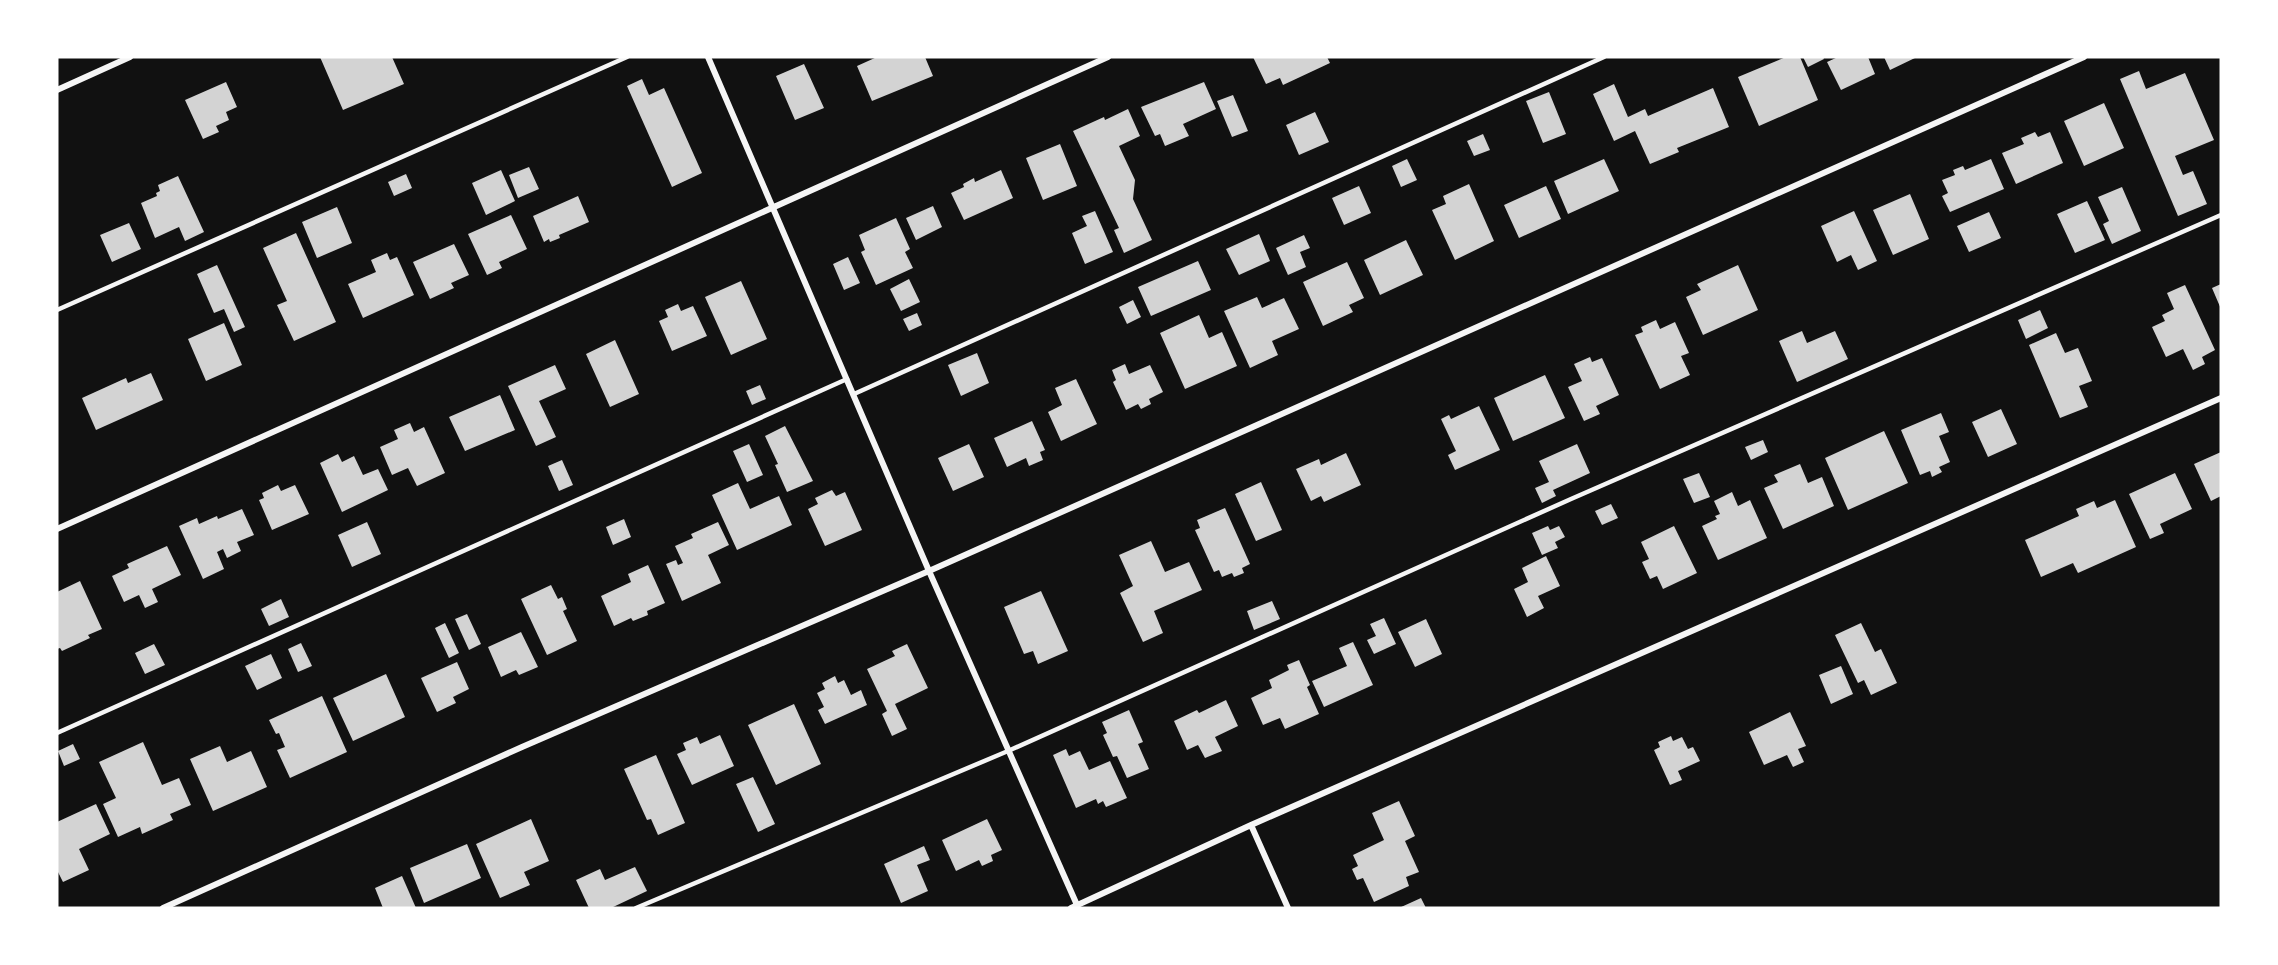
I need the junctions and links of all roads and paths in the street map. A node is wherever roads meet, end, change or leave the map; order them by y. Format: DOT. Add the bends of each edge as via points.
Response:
graph roads {
  1 [pos="130,57"];
  2 [pos="627,57"];
  3 [pos="708,57"];
  4 [pos="1108,57"];
  5 [pos="1604,57"];
  6 [pos="2084,57"];
  7 [pos="57,90"];
  8 [pos="774,207"];
  9 [pos="2221,215"];
  10 [pos="57,310"];
  11 [pos="847,379"];
  12 [pos="854,394"];
  13 [pos="2221,398"];
  14 [pos="57,529"];
  15 [pos="929,571"];
  16 [pos="57,733"];
  17 [pos="1008,751"];
  18 [pos="1251,825"];
  19 [pos="1074,906"];
  20 [pos="163,908"];
  21 [pos="636,908"];
  22 [pos="1288,908"];
  1 -- 7 [label="street"];
  2 -- 10 [label="lane"];
  3 -- 8 [label="street"];
  4 -- 8 [label="street"];
  5 -- 12 [label="lane"];
  6 -- 15 [label="street"];
  8 -- 11 [label="street"];
  8 -- 14 [label="street"];
  9 -- 17 [label="lane" via="1581,494"];
  11 -- 12 [label="street"];
  11 -- 16 [label="lane"];
  12 -- 15 [label="street"];
  13 -- 18 [label="street"];
  15 -- 17 [label="street"];
  15 -- 20 [label="street"];
  17 -- 19 [label="street"];
  17 -- 21 [label="lane"];
  18 -- 19 [label="street"];
  18 -- 22 [label="street"];
}
